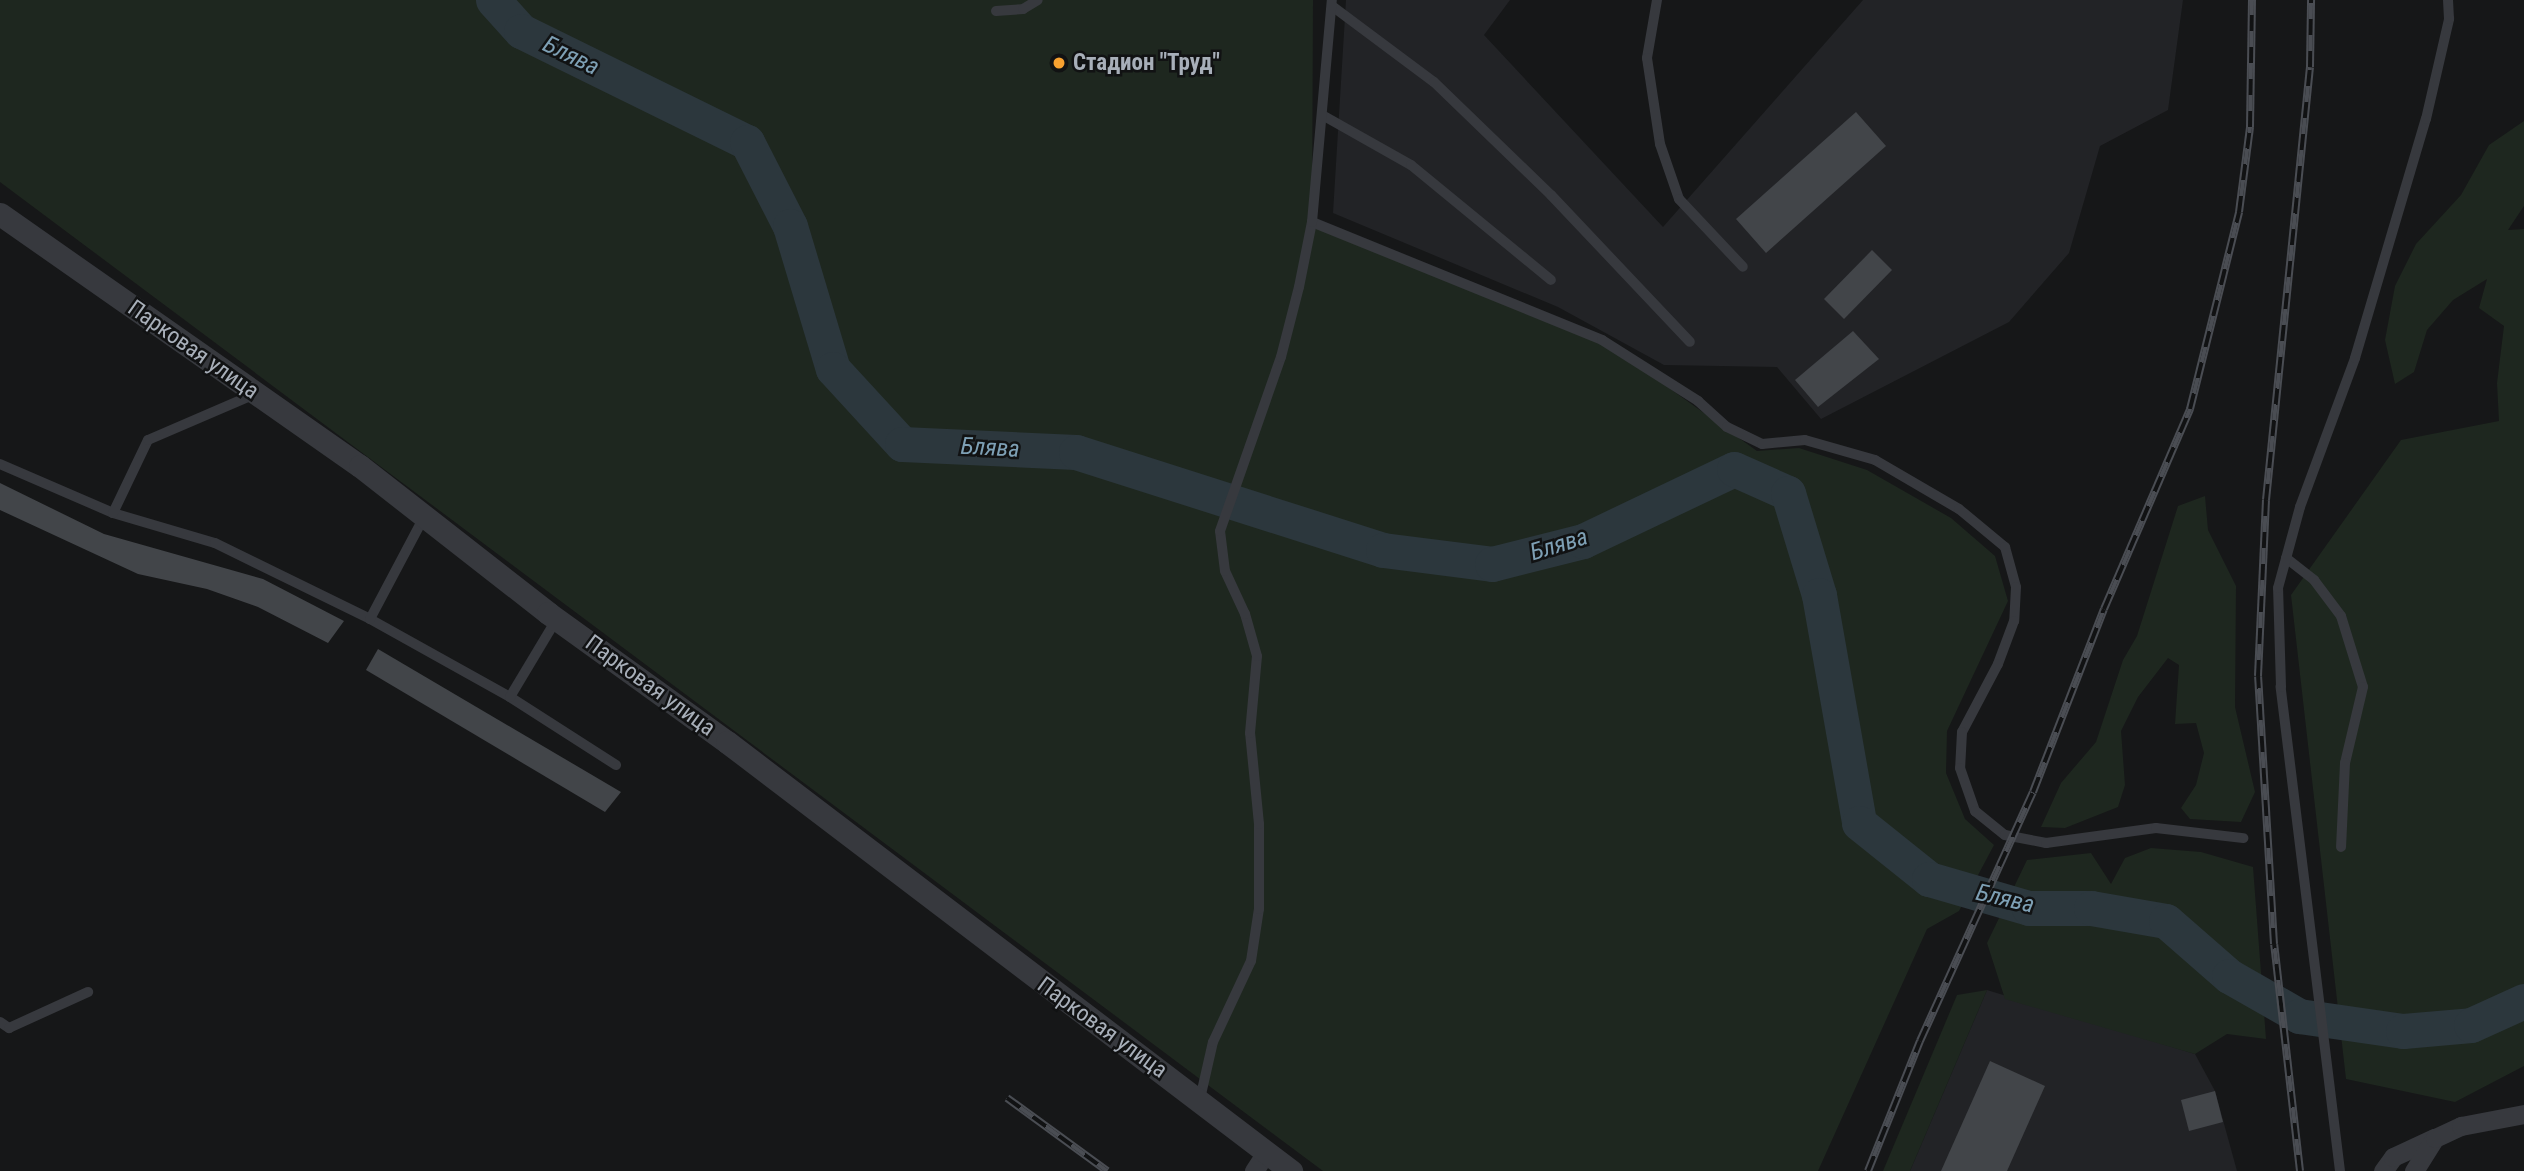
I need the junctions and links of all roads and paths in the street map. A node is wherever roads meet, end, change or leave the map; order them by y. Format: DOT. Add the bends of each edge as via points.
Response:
graph roads {
  1 [pos="1038,0"];
  2 [pos="1657,0"];
  3 [pos="2448,0"];
  4 [pos="1332,3"];
  5 [pos="996,11"];
  6 [pos="1324,116"];
  7 [pos="1,217"];
  8 [pos="1312,222"];
  9 [pos="1743,267"];
  10 [pos="1550,280"];
  11 [pos="1690,342"];
  12 [pos="256,394"];
  13 [pos="0,464"];
  14 [pos="113,513"];
  15 [pos="424,516"];
  16 [pos="2286,558"];
  17 [pos="370,619"];
  18 [pos="556,619"];
  19 [pos="510,697"];
  20 [pos="616,765"];
  21 [pos="2243,838"];
  22 [pos="2341,847"];
  23 [pos="88,992"];
  24 [pos="0,1022"];
  25 [pos="1200,1100"];
  26 [pos="2524,1105"];
  27 [pos="2524,1114"];
  28 [pos="2499,1118"];
  29 [pos="2435,1138"];
  30 [pos="1267,1151"];
  31 [pos="1254,1171"];
  32 [pos="1291,1171"];
  33 [pos="2340,1171"];
  34 [pos="2383,1171"];
  35 [pos="2413,1171"];
  1 -- 5 [label="lane" via="1023,9"];
  2 -- 9 [label="lane" via="1647,58 1661,144 1679,199"];
  3 -- 16 [label="lane" via="2449,19 2426,119 2355,358"];
  4 -- 6 [label="lane"];
  4 -- 11 [label="lane" via="1434,82 1551,195"];
  6 -- 8 [label="lane"];
  6 -- 10 [label="lane" via="1410,165"];
  7 -- 12 [label="street, Парковая улица"];
  8 -- 21 [label="lane" via="1602,340 1698,401 1727,427 1762,444 1805,440 1874,460 1959,509 1995,538 2005,547 2016,587 2014,621 1998,664 1962,732 1960,768 1975,811 2005,835 2046,843 2156,828"];
  8 -- 25 [label="lane" via="1281,357 1220,531 1224,571 1245,614 1257,656 1250,733 1259,824 1259,909 1251,961 1213,1042"];
  12 -- 14 [label="lane" via="148,440"];
  12 -- 15 [label="street, Парковая улица"];
  13 -- 14 [label="lane"];
  14 -- 17 [label="lane" via="215,542"];
  15 -- 17 [label="lane"];
  15 -- 18 [label="street, Парковая улица"];
  16 -- 22 [label="lane" via="2314,580 2341,616 2363,687 2345,763"];
  16 -- 33 [label="lane" via="2278,588 2281,687"];
  17 -- 19 [label="lane"];
  18 -- 19 [label="lane"];
  18 -- 25 [label="street, Парковая улица" via="727,741"];
  19 -- 20 [label="lane"];
  23 -- 24 [label="lane" via="9,1028"];
  25 -- 30 [label="street, Парковая улица"];
  26 -- 28 [label="street"];
  27 -- 28 [label="street"];
  28 -- 29 [label="street" via="2461,1126"];
  29 -- 34 [label="street" via="2393,1157"];
  29 -- 35 [label="street"];
  30 -- 31 [label="street"];
  30 -- 32 [label="street, Парковая улица"];
}
